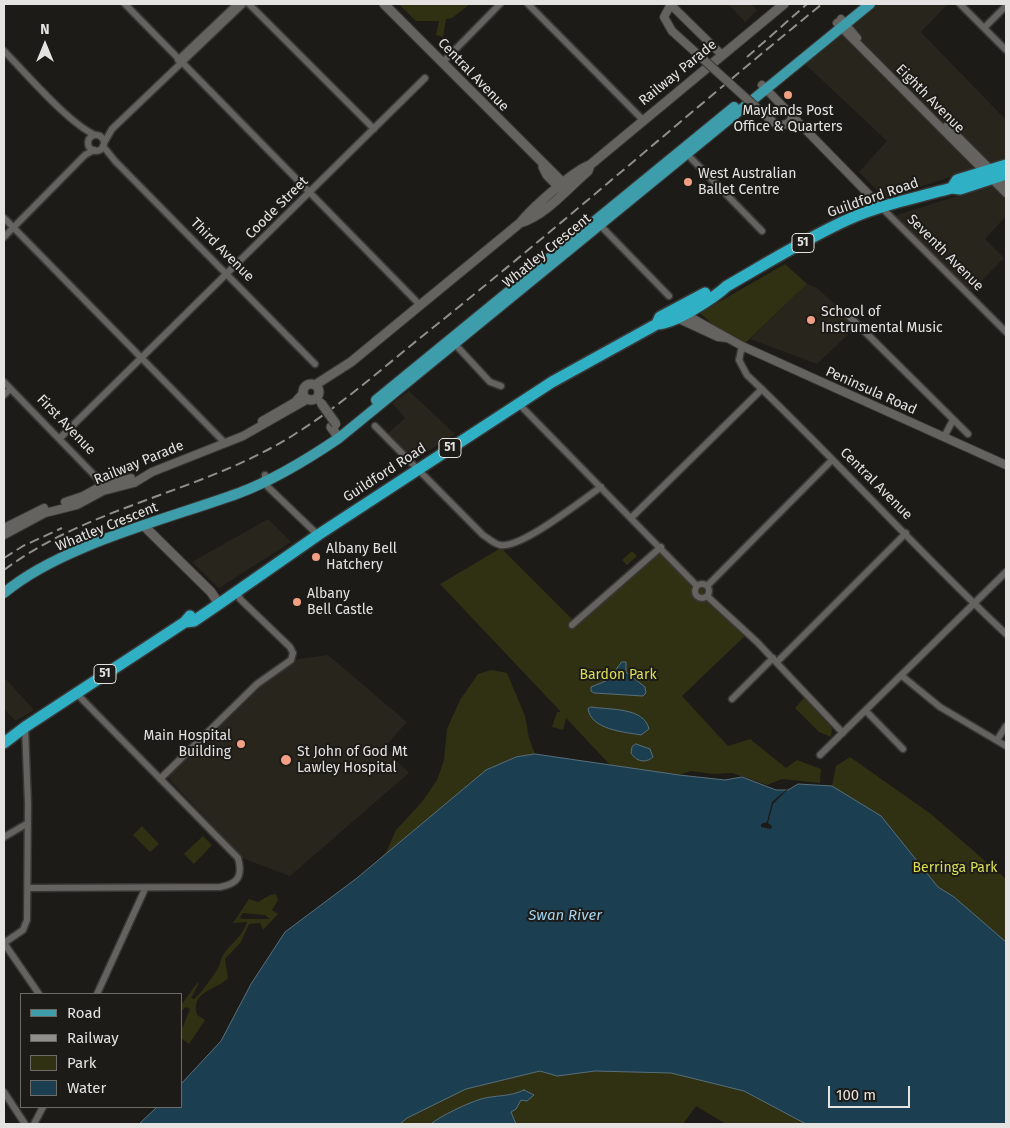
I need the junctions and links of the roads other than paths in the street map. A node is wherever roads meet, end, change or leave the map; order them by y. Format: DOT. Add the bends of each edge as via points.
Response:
graph roads {
  1 [pos="125,4"];
  2 [pos="237,4"];
  3 [pos="243,4"];
  4 [pos="249,4"];
  5 [pos="384,4"];
  6 [pos="500,4"];
  7 [pos="528,4"];
  8 [pos="671,4"];
  9 [pos="784,4"];
  10 [pos="860,4"];
  11 [pos="870,4"];
  12 [pos="960,4"];
  13 [pos="1006,6"];
  14 [pos="841,24"];
  15 [pos="984,28"];
  16 [pos="1006,50"];
  17 [pos="4,51"];
  18 [pos="722,55"];
  19 [pos="181,60"];
  20 [pos="442,63"];
  21 [pos="425,78"];
  22 [pos="764,87"];
  23 [pos="794,117"];
  24 [pos="643,120"];
  25 [pos="374,129"];
  26 [pos="112,130"];
  27 [pos="93,139"];
  28 [pos="100,147"];
  29 [pos="684,151"];
  30 [pos="85,155"];
  31 [pos="1006,165"];
  32 [pos="994,174"];
  33 [pos="1006,185"];
  34 [pos="563,188"];
  35 [pos="310,192"];
  36 [pos="1006,193"];
  37 [pos="882,208"];
  38 [pos="4,218"];
  39 [pos="598,222"];
  40 [pos="13,227"];
  41 [pos="762,231"];
  42 [pos="4,236"];
  43 [pos="227,275"];
  44 [pos="669,296"];
  45 [pos="420,305"];
  46 [pos="677,314"];
  47 [pos="849,316"];
  48 [pos="1006,332"];
  49 [pos="452,342"];
  50 [pos="742,346"];
  51 [pos="142,357"];
  52 [pos="315,364"];
  53 [pos="4,382"];
  54 [pos="501,386"];
  55 [pos="10,389"];
  56 [pos="762,389"];
  57 [pos="4,395"];
  58 [pos="314,397"];
  59 [pos="518,404"];
  60 [pos="954,420"];
  61 [pos="375,426"];
  62 [pos="337,431"];
  63 [pos="968,434"];
  64 [pos="944,437"];
  65 [pos="60,438"];
  66 [pos="223,440"];
  67 [pos="832,460"];
  68 [pos="1006,465"];
  69 [pos="418,469"];
  70 [pos="267,478"];
  71 [pos="601,487"];
  72 [pos="102,488"];
  73 [pos="632,517"];
  74 [pos="144,526"];
  75 [pos="4,528"];
  76 [pos="906,533"];
  77 [pos="4,535"];
  78 [pos="318,535"];
  79 [pos="662,548"];
  80 [pos="1006,572"];
  81 [pos="697,586"];
  82 [pos="707,586"];
  83 [pos="238,588"];
  84 [pos="4,593"];
  85 [pos="707,596"];
  86 [pos="218,601"];
  87 [pos="973,604"];
  88 [pos="572,625"];
  89 [pos="1006,634"];
  90 [pos="775,660"];
  91 [pos="902,676"];
  92 [pos="76,693"];
  93 [pos="732,699"];
  94 [pos="866,711"];
  95 [pos="1006,726"];
  96 [pos="25,727"];
  97 [pos="843,733"];
  98 [pos="4,737"];
  99 [pos="996,740"];
  100 [pos="4,743"];
  101 [pos="1006,746"];
  102 [pos="903,749"];
  103 [pos="820,755"];
  104 [pos="160,779"];
  105 [pos="28,823"];
  106 [pos="4,837"];
  107 [pos="28,888"];
  108 [pos="145,889"];
  109 [pos="4,943"];
  110 [pos="38,993"];
  111 [pos="97,993"];
  112 [pos="4,1092"];
  113 [pos="42,1108"];
  114 [pos="25,1124"];
  115 [pos="34,1124"];
  1 -- 19 [label="street"];
  2 -- 19 [label="street"];
  3 -- 19 [label="street"];
  4 -- 25 [label="street"];
  5 -- 20 [label="main road, Central Avenue"];
  6 -- 20 [label="street"];
  7 -- 24 [label="street"];
  8 -- 18 [label="street"];
  8 -- 23 [label="street, bridge" via="664,17 672,31 778,126 787,124"];
  9 -- 18 [label="main road, Railway Parade"];
  10 -- 14 [label="main road, Whatley Crescent"];
  11 -- 14 [label="main road, Whatley Crescent"];
  12 -- 15 [label="street"];
  13 -- 15 [label="street"];
  14 -- 22 [label="main road, Whatley Crescent"];
  14 -- 32 [label="street, Eighth Avenue"];
  15 -- 16 [label="street"];
  17 -- 27 [label="street"];
  18 -- 24 [label="main road, Railway Parade"];
  19 -- 26 [label="street"];
  19 -- 35 [label="street" via="236,120"];
  20 -- 34 [label="main road, Central Avenue"];
  21 -- 25 [label="street, Coode Street"];
  22 -- 23 [label="street, Seventh Avenue"];
  22 -- 29 [label="main road, Whatley Crescent"];
  23 -- 37 [label="street, Seventh Avenue"];
  24 -- 34 [label="main road, Railway Parade" via="590,165 583,167"];
  25 -- 35 [label="street, Coode Street"];
  26 -- 27 [label="street"];
  26 -- 28 [label="street"];
  27 -- 28 [label="street"];
  27 -- 28 [label="street"];
  27 -- 30 [label="street"];
  28 -- 30 [label="street"];
  28 -- 43 [label="street, Third Avenue"];
  29 -- 39 [label="main road, Whatley Crescent"];
  29 -- 41 [label="street"];
  30 -- 40 [label="street"];
  31 -- 32 [label="highway, Guildford Road / 51"];
  32 -- 33 [label="street, Eighth Avenue"];
  32 -- 36 [label="street, Eighth Avenue"];
  32 -- 37 [label="highway, Guildford Road / 51" via="957,180 952,188"];
  34 -- 45 [label="main road, Railway Parade" via="526,214 520,223"];
  35 -- 43 [label="street, Coode Street"];
  35 -- 45 [label="street"];
  37 -- 46 [label="highway, Guildford Road / 51" via="819,234 727,286 716,287"];
  37 -- 48 [label="street, Seventh Avenue"];
  38 -- 40 [label="street"];
  39 -- 44 [label="street"];
  39 -- 49 [label="main road, Whatley Crescent"];
  40 -- 42 [label="street"];
  40 -- 51 [label="street"];
  43 -- 51 [label="street, Coode Street"];
  43 -- 52 [label="street, Third Avenue"];
  45 -- 58 [label="main road, Railway Parade" via="351,362 347,370 327,382"];
  46 -- 50 [label="street, Peninsula Road" via="721,332"];
  46 -- 59 [label="highway, Guildford Road / 51" via="660,317 657,324"];
  47 -- 60 [label="street"];
  49 -- 54 [label="street" via="490,382"];
  49 -- 62 [label="main road, Whatley Crescent"];
  50 -- 56 [label="street, Central Avenue" via="739,360 742,368"];
  50 -- 64 [label="street, Peninsula Road"];
  51 -- 65 [label="street, Coode Street"];
  51 -- 66 [label="street"];
  53 -- 55 [label="street, First Avenue"];
  55 -- 57 [label="street"];
  55 -- 65 [label="street, First Avenue"];
  56 -- 67 [label="street, Central Avenue"];
  56 -- 73 [label="street"];
  58 -- 62 [label="main road, bridge"];
  58 -- 66 [label="street, Railway Parade" via="243,436"];
  59 -- 69 [label="highway, Guildford Road / 51"];
  59 -- 71 [label="street"];
  60 -- 63 [label="street"];
  60 -- 64 [label="street"];
  61 -- 69 [label="street"];
  62 -- 70 [label="main road, Whatley Crescent"];
  64 -- 68 [label="street, Peninsula Road"];
  65 -- 72 [label="street, First Avenue" via="97,478"];
  66 -- 72 [label="street, Railway Parade" via="211,450 152,472 134,483"];
  67 -- 76 [label="street, Central Avenue"];
  67 -- 82 [label="street"];
  69 -- 71 [label="street" via="483,535 500,545 526,538"];
  69 -- 78 [label="highway, Guildford Road / 51"];
  70 -- 74 [label="main road, Whatley Crescent" via="237,494"];
  70 -- 78 [label="street" via="274,491"];
  71 -- 73 [label="street"];
  72 -- 75 [label="street, Railway Parade" via="34,512"];
  72 -- 77 [label="street, Railway Parade" via="77,505 45,513"];
  73 -- 79 [label="street"];
  74 -- 84 [label="main road, Whatley Crescent" via="60,560"];
  74 -- 86 [label="main road"];
  76 -- 87 [label="street, Central Avenue"];
  76 -- 90 [label="street"];
  78 -- 83 [label="highway, Guildford Road / 51"];
  79 -- 81 [label="street"];
  79 -- 88 [label="street"];
  80 -- 87 [label="street"];
  81 -- 82 [label="street"];
  81 -- 85 [label="street" via="696,596 701,599"];
  82 -- 85 [label="street"];
  83 -- 86 [label="highway, Guildford Road / 51"];
  83 -- 104 [label="street" via="255,613 290,647 293,653 291,660 257,684"];
  85 -- 90 [label="street"];
  86 -- 92 [label="highway, Guildford Road / 51" via="190,616"];
  87 -- 89 [label="street, Central Avenue"];
  87 -- 91 [label="street"];
  90 -- 93 [label="street"];
  90 -- 97 [label="street"];
  91 -- 94 [label="street"];
  91 -- 99 [label="street" via="940,707"];
  92 -- 96 [label="highway, Guildford Road / 51"];
  92 -- 104 [label="street"];
  94 -- 97 [label="street"];
  94 -- 102 [label="street"];
  95 -- 99 [label="street"];
  96 -- 98 [label="highway, Guildford Road / 51"];
  96 -- 100 [label="highway, Guildford Road / 51"];
  96 -- 105 [label="street"];
  97 -- 103 [label="street"];
  99 -- 101 [label="street"];
  104 -- 108 [label="street" via="238,858 240,875 230,885"];
  105 -- 106 [label="street"];
  105 -- 107 [label="street"];
  107 -- 108 [label="street"];
  107 -- 109 [label="street" via="26,925"];
  108 -- 111 [label="street"];
  109 -- 110 [label="street"];
  112 -- 114 [label="street"];
  113 -- 115 [label="street"];
}
